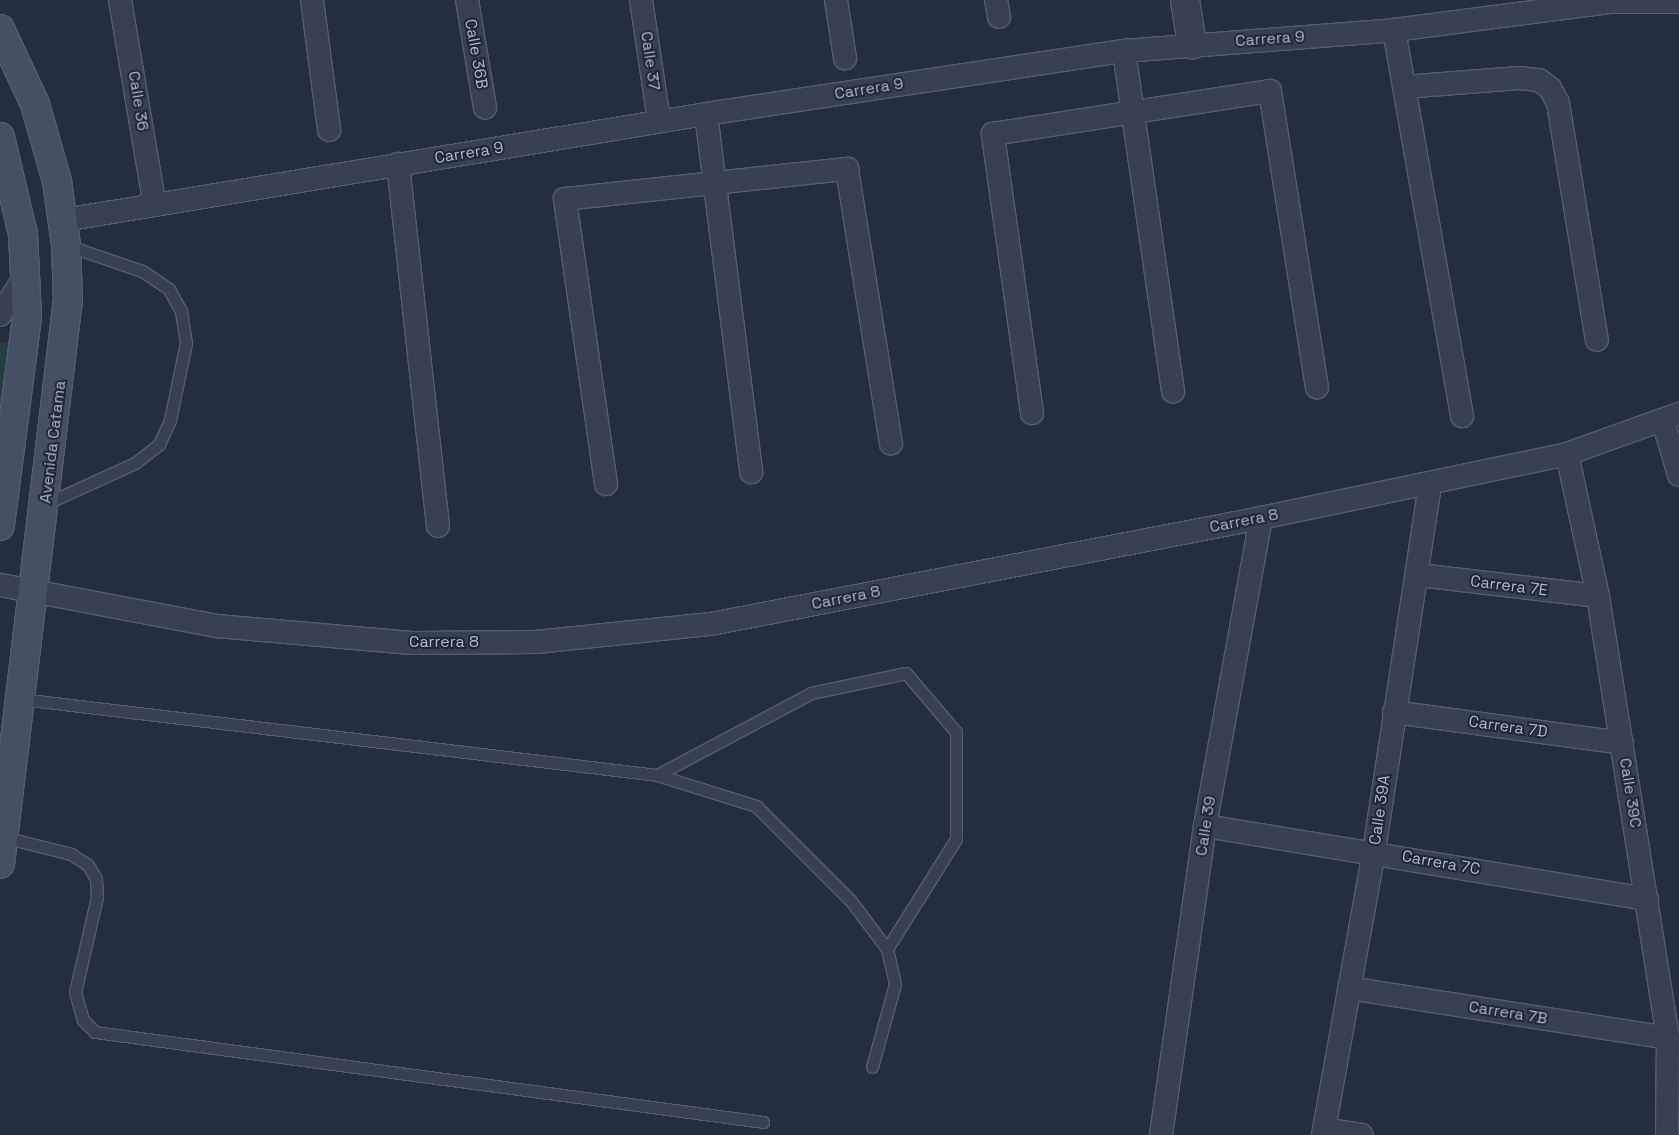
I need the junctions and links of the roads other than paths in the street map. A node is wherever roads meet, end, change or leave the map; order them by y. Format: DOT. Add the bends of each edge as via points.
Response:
graph roads {
  1 [pos="120,0"];
  2 [pos="312,0"];
  3 [pos="467,0"];
  4 [pos="641,0"];
  5 [pos="836,0"];
  6 [pos="1184,0"];
  7 [pos="1679,2"];
  8 [pos="0,28"];
  9 [pos="1394,30"];
  10 [pos="1192,44"];
  11 [pos="1124,51"];
  12 [pos="845,58"];
  13 [pos="1404,87"];
  14 [pos="485,108"];
  15 [pos="1133,113"];
  16 [pos="706,114"];
  17 [pos="659,121"];
  18 [pos="329,130"];
  19 [pos="0,137"];
  20 [pos="398,164"];
  21 [pos="714,183"];
  22 [pos="154,202"];
  23 [pos="65,233"];
  24 [pos="26,276"];
  25 [pos="0,316"];
  26 [pos="1597,340"];
  27 [pos="1317,387"];
  28 [pos="1173,391"];
  29 [pos="1032,414"];
  30 [pos="1462,416"];
  31 [pos="1671,418"];
  32 [pos="891,443"];
  33 [pos="1567,454"];
  34 [pos="751,472"];
  35 [pos="1679,475"];
  36 [pos="606,484"];
  37 [pos="1430,484"];
  38 [pos="45,504"];
  39 [pos="1261,518"];
  40 [pos="0,526"];
  41 [pos="438,526"];
  42 [pos="1419,575"];
  43 [pos="0,585"];
  44 [pos="35,589"];
  45 [pos="1598,596"];
  46 [pos="20,699"];
  47 [pos="1394,712"];
  48 [pos="1622,743"];
  49 [pos="657,775"];
  50 [pos="1205,826"];
  51 [pos="3,837"];
  52 [pos="1374,851"];
  53 [pos="0,864"];
  54 [pos="1647,899"];
  55 [pos="887,949"];
  56 [pos="1349,988"];
  57 [pos="1668,1038"];
  58 [pos="872,1067"];
  59 [pos="763,1122"];
  60 [pos="1324,1132"];
  61 [pos="1161,1135"];
  62 [pos="1362,1135"];
  63 [pos="1667,1135"];
  1 -- 22 [label="street, Calle 36"];
  2 -- 18 [label="street"];
  3 -- 14 [label="street, Calle 36B"];
  4 -- 17 [label="street, Calle 37"];
  5 -- 12 [label="street"];
  6 -- 10 [label="street"];
  7 -- 9 [label="street, Carrera 9" via="1611,2"];
  8 -- 23 [label="main road, Avenida Catama" via="35,104"];
  9 -- 10 [label="street, Carrera 9"];
  9 -- 13 [label="street"];
  10 -- 11 [label="street, Carrera 9"];
  11 -- 15 [label="street"];
  11 -- 16 [label="street, Carrera 9"];
  13 -- 26 [label="street" via="1519,78 1539,80 1550,88 1558,103"];
  13 -- 30 [label="street"];
  15 -- 27 [label="street" via="1270,91"];
  15 -- 28 [label="street"];
  15 -- 29 [label="street" via="993,134"];
  16 -- 17 [label="street, Carrera 9"];
  16 -- 21 [label="street"];
  17 -- 20 [label="street, Carrera 9"];
  19 -- 24 [label="main road" via="16,194"];
  20 -- 22 [label="street, Carrera 9"];
  20 -- 41 [label="street"];
  21 -- 32 [label="street" via="847,169"];
  21 -- 34 [label="street"];
  21 -- 36 [label="street" via="565,199"];
  22 -- 23 [label="street, Carrera 9"];
  23 -- 38 [label="main road, Avenida Catama" via="66,339"];
  23 -- 38 [label="lane" via="142,270 169,289 181,311 186,343 170,420 159,444 135,463"];
  24 -- 25 [label="street"];
  24 -- 40 [label="main road" via="24,358"];
  31 -- 33 [label="street, Carrera 8"];
  31 -- 35 [label="street"];
  33 -- 37 [label="street, Carrera 8"];
  33 -- 45 [label="street, Calle 39C"];
  37 -- 39 [label="street, Carrera 8"];
  37 -- 42 [label="street, Calle 39A"];
  38 -- 44 [label="main road, Avenida Catama"];
  39 -- 44 [label="street, Carrera 8" via="711,624 536,642 411,643 217,626"];
  39 -- 50 [label="street, Calle 39"];
  42 -- 45 [label="street, Carrera 7E"];
  42 -- 47 [label="street, Calle 39A"];
  43 -- 44 [label="street, Carrera 8"];
  44 -- 46 [label="main road, Avenida Catama"];
  45 -- 48 [label="street, Calle 39C"];
  46 -- 49 [label="lane"];
  46 -- 51 [label="main road, Avenida Catama"];
  47 -- 48 [label="street, Carrera 7D"];
  47 -- 52 [label="street, Calle 39A"];
  48 -- 54 [label="street, Calle 39C"];
  49 -- 55 [label="lane" via="756,806 850,901"];
  49 -- 55 [label="lane" via="811,693 906,673 956,732 956,839"];
  50 -- 52 [label="street, Carrera 7C"];
  50 -- 61 [label="street, Calle 39"];
  51 -- 53 [label="main road, Avenida Catama"];
  51 -- 59 [label="lane" via="72,854 88,865 96,879 96,897 75,992 83,1020 95,1032"];
  52 -- 54 [label="street, Carrera 7C"];
  52 -- 56 [label="street, Calle 39A"];
  54 -- 57 [label="street, Calle 39C"];
  55 -- 58 [label="lane" via="894,984"];
  56 -- 57 [label="street, Carrera 7B"];
  56 -- 60 [label="street, Calle 39A"];
  57 -- 63 [label="street, Calle 39C"];
  60 -- 62 [label="street"];
}
